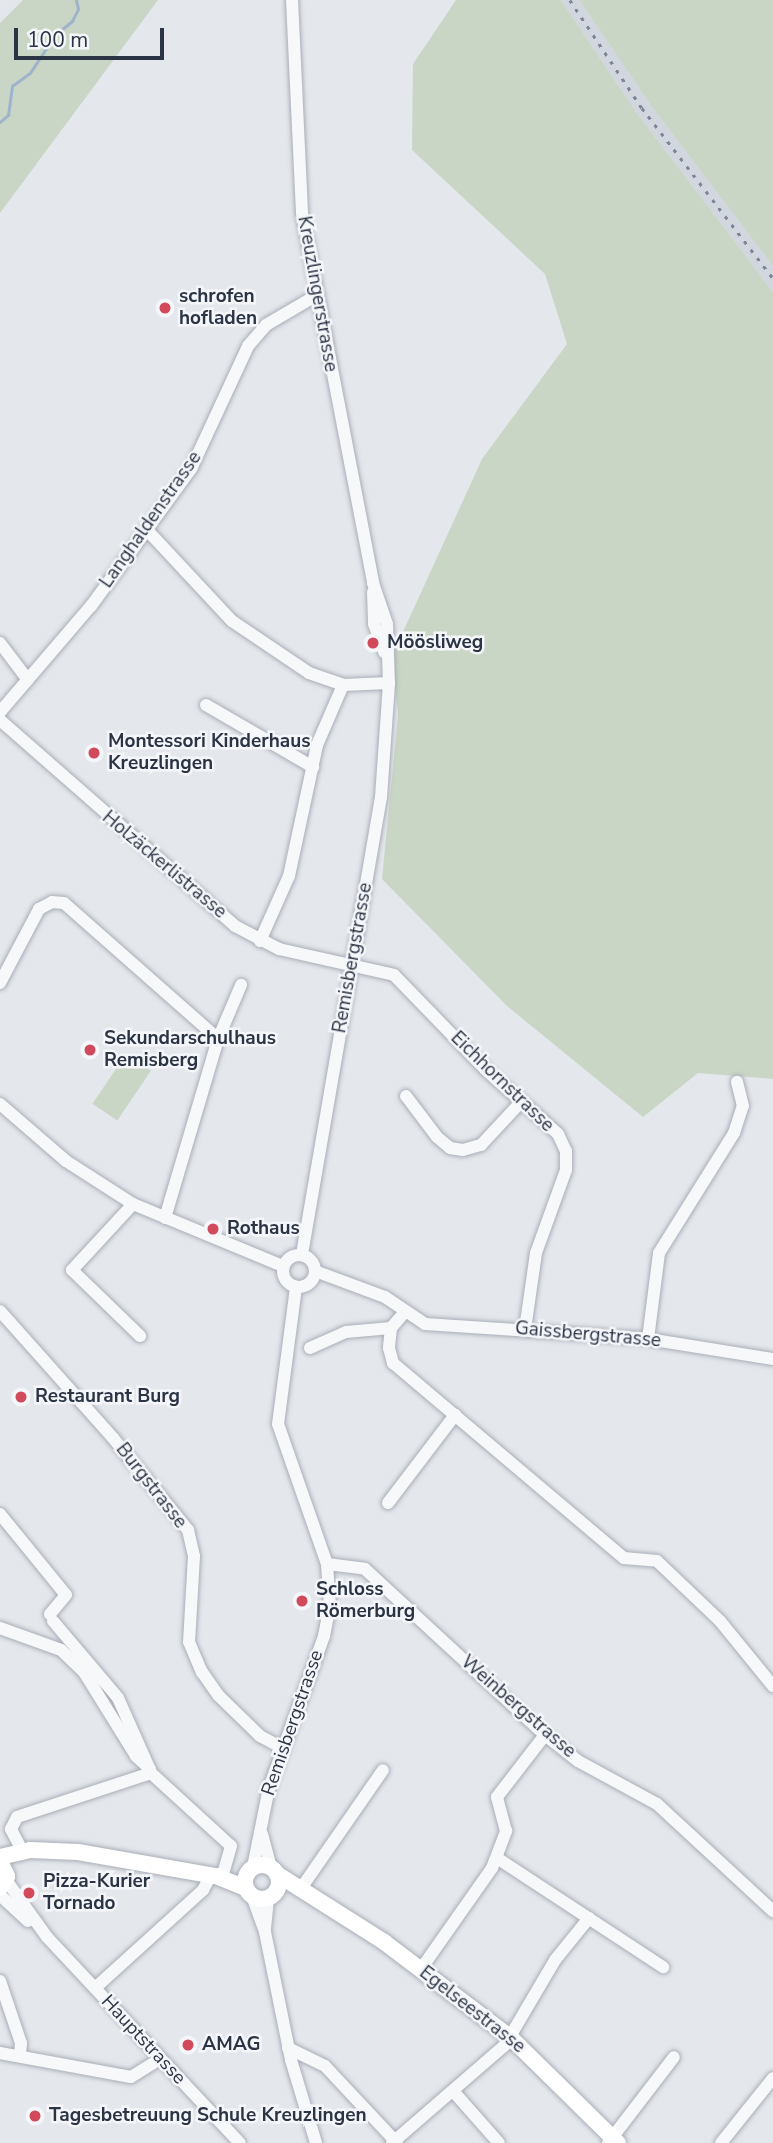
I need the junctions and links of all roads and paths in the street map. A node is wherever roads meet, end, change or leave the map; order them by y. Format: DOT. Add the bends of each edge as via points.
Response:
graph roads {
  1 [pos="292,0"];
  2 [pos="317,295"];
  3 [pos="148,531"];
  4 [pos="373,583"];
  5 [pos="0,643"];
  6 [pos="28,680"];
  7 [pos="389,683"];
  8 [pos="344,685"];
  9 [pos="205,705"];
  10 [pos="0,712"];
  11 [pos="0,720"];
  12 [pos="313,768"];
  13 [pos="260,941"];
  14 [pos="352,965"];
  15 [pos="0,983"];
  16 [pos="241,985"];
  17 [pos="218,1039"];
  18 [pos="737,1082"];
  19 [pos="406,1096"];
  20 [pos="520,1103"];
  21 [pos="0,1104"];
  22 [pos="134,1204"];
  23 [pos="165,1218"];
  24 [pos="302,1255"];
  25 [pos="283,1266"];
  26 [pos="315,1271"];
  27 [pos="296,1287"];
  28 [pos="0,1311"];
  29 [pos="404,1313"];
  30 [pos="391,1328"];
  31 [pos="525,1329"];
  32 [pos="140,1336"];
  33 [pos="648,1339"];
  34 [pos="310,1348"];
  35 [pos="773,1359"];
  36 [pos="455,1415"];
  37 [pos="388,1503"];
  38 [pos="0,1514"];
  39 [pos="327,1564"];
  40 [pos="0,1628"];
  41 [pos="773,1686"];
  42 [pos="545,1735"];
  43 [pos="283,1748"];
  44 [pos="383,1770"];
  45 [pos="150,1771"];
  46 [pos="262,1834"];
  47 [pos="23,1853"];
  48 [pos="497,1858"];
  49 [pos="274,1871"];
  50 [pos="2,1875"];
  51 [pos="217,1875"];
  52 [pos="257,1885"];
  53 [pos="307,1891"];
  54 [pos="773,1911"];
  55 [pos="589,1918"];
  56 [pos="663,1967"];
  57 [pos="421,1969"];
  58 [pos="0,1981"];
  59 [pos="95,1988"];
  60 [pos="511,2038"];
  61 [pos="288,2048"];
  62 [pos="0,2053"];
  63 [pos="20,2054"];
  64 [pos="674,2057"];
  65 [pos="160,2059"];
  66 [pos="773,2078"];
  67 [pos="453,2091"];
  68 [pos="612,2141"];
  69 [pos="240,2143"];
  70 [pos="316,2143"];
  71 [pos="395,2143"];
  72 [pos="499,2143"];
  73 [pos="721,2143"];
  1 -- 2 [label="street, Kreuzlingerstrasse" via="302,213"];
  2 -- 3 [label="street, Langhaldenstrasse" via="266,325 248,346 191,468"];
  2 -- 4 [label="street, Kreuzlingerstrasse"];
  3 -- 6 [label="street, Langhaldenstrasse"];
  3 -- 8 [label="street" via="232,621 309,673"];
  4 -- 7 [label="street, Remisbergstrasse" via="387,624"];
  5 -- 6 [label="street"];
  6 -- 10 [label="street, Langhaldenstrasse"];
  7 -- 8 [label="street"];
  7 -- 14 [label="street, Remisbergstrasse" via="386,757"];
  8 -- 12 [label="street" via="324,727"];
  9 -- 12 [label="street"];
  11 -- 13 [label="street, Holzäckerlistrasse" via="196,894"];
  12 -- 13 [label="street" via="289,876"];
  13 -- 14 [label="street, Holzäckerlistrasse"];
  14 -- 20 [label="street, Eichhornstrasse" via="394,975"];
  14 -- 24 [label="street, Remisbergstrasse"];
  15 -- 17 [label="street" via="40,909 52,902 64,903"];
  16 -- 17 [label="street"];
  17 -- 23 [label="street"];
  18 -- 33 [label="street" via="743,1106 734,1133 659,1253"];
  19 -- 20 [label="street" via="437,1137 450,1148 463,1150 481,1145"];
  20 -- 31 [label="street, Eichhornstrasse" via="558,1135 568,1160 536,1253"];
  21 -- 22 [label="street" via="66,1161"];
  22 -- 23 [label="street"];
  22 -- 32 [label="street" via="72,1270"];
  23 -- 25 [label="street"];
  24 -- 25 [label="street" via="291,1257"];
  24 -- 26 [label="street" via="312,1261"];
  25 -- 27 [label="street" via="285,1279"];
  26 -- 27 [label="street" via="307,1285"];
  26 -- 29 [label="street, Gaissbergstrasse" via="385,1297"];
  27 -- 39 [label="street, Remisbergstrasse" via="278,1396 278,1424"];
  28 -- 43 [label="street, Burgstrasse" via="188,1530 194,1556 189,1642 202,1672 219,1696 260,1736"];
  29 -- 30 [label="street"];
  29 -- 31 [label="street, Gaissbergstrasse" via="425,1324"];
  30 -- 34 [label="street" via="346,1332"];
  30 -- 36 [label="street" via="393,1363"];
  31 -- 33 [label="street, Gaissbergstrasse"];
  33 -- 35 [label="street, Gaissbergstrasse"];
  36 -- 37 [label="street"];
  36 -- 41 [label="street" via="624,1558 656,1561 720,1620"];
  38 -- 45 [label="street" via="66,1595 52,1617 118,1698"];
  39 -- 42 [label="street, Weinbergstrasse" via="365,1569"];
  39 -- 43 [label="street, Remisbergstrasse" via="328,1619"];
  40 -- 45 [label="street" via="61,1650 84,1672"];
  42 -- 48 [label="street" via="497,1797 506,1831"];
  42 -- 54 [label="street, Weinbergstrasse" via="579,1761 657,1804"];
  43 -- 46 [label="street, Remisbergstrasse" via="264,1808"];
  44 -- 53 [label="street"];
  45 -- 47 [label="street" via="22,1814 12,1829"];
  45 -- 51 [label="street" via="231,1846"];
  46 -- 49 [label="street, Remisbergstrasse"];
  46 -- 52 [label="street, Remisbergstrasse"];
  47 -- 50 [label="main road"];
  47 -- 51 [label="main road, Egelseestrasse" via="78,1852"];
  48 -- 55 [label="street"];
  48 -- 57 [label="street"];
  49 -- 52 [label="main road"];
  49 -- 52 [label="main road"];
  49 -- 53 [label="main road, Egelseestrasse"];
  50 -- 59 [label="street, Hauptstrasse" via="47,1937"];
  51 -- 52 [label="main road, Egelseestrasse"];
  51 -- 59 [label="street"];
  52 -- 53 [label="main road, Egelseestrasse"];
  52 -- 61 [label="street"];
  53 -- 57 [label="main road, Egelseestrasse"];
  55 -- 56 [label="street"];
  55 -- 60 [label="street" via="555,1960"];
  57 -- 60 [label="main road, Egelseestrasse"];
  58 -- 63 [label="street"];
  59 -- 65 [label="street, Hauptstrasse"];
  60 -- 67 [label="street"];
  60 -- 68 [label="main road, Egelseestrasse"];
  61 -- 70 [label="street"];
  61 -- 71 [label="street" via="324,2066"];
  62 -- 63 [label="street"];
  63 -- 65 [label="street" via="131,2077"];
  64 -- 68 [label="street"];
  65 -- 69 [label="street, Hauptstrasse"];
  66 -- 73 [label="street"];
  67 -- 71 [label="street"];
  67 -- 72 [label="street"];
}
